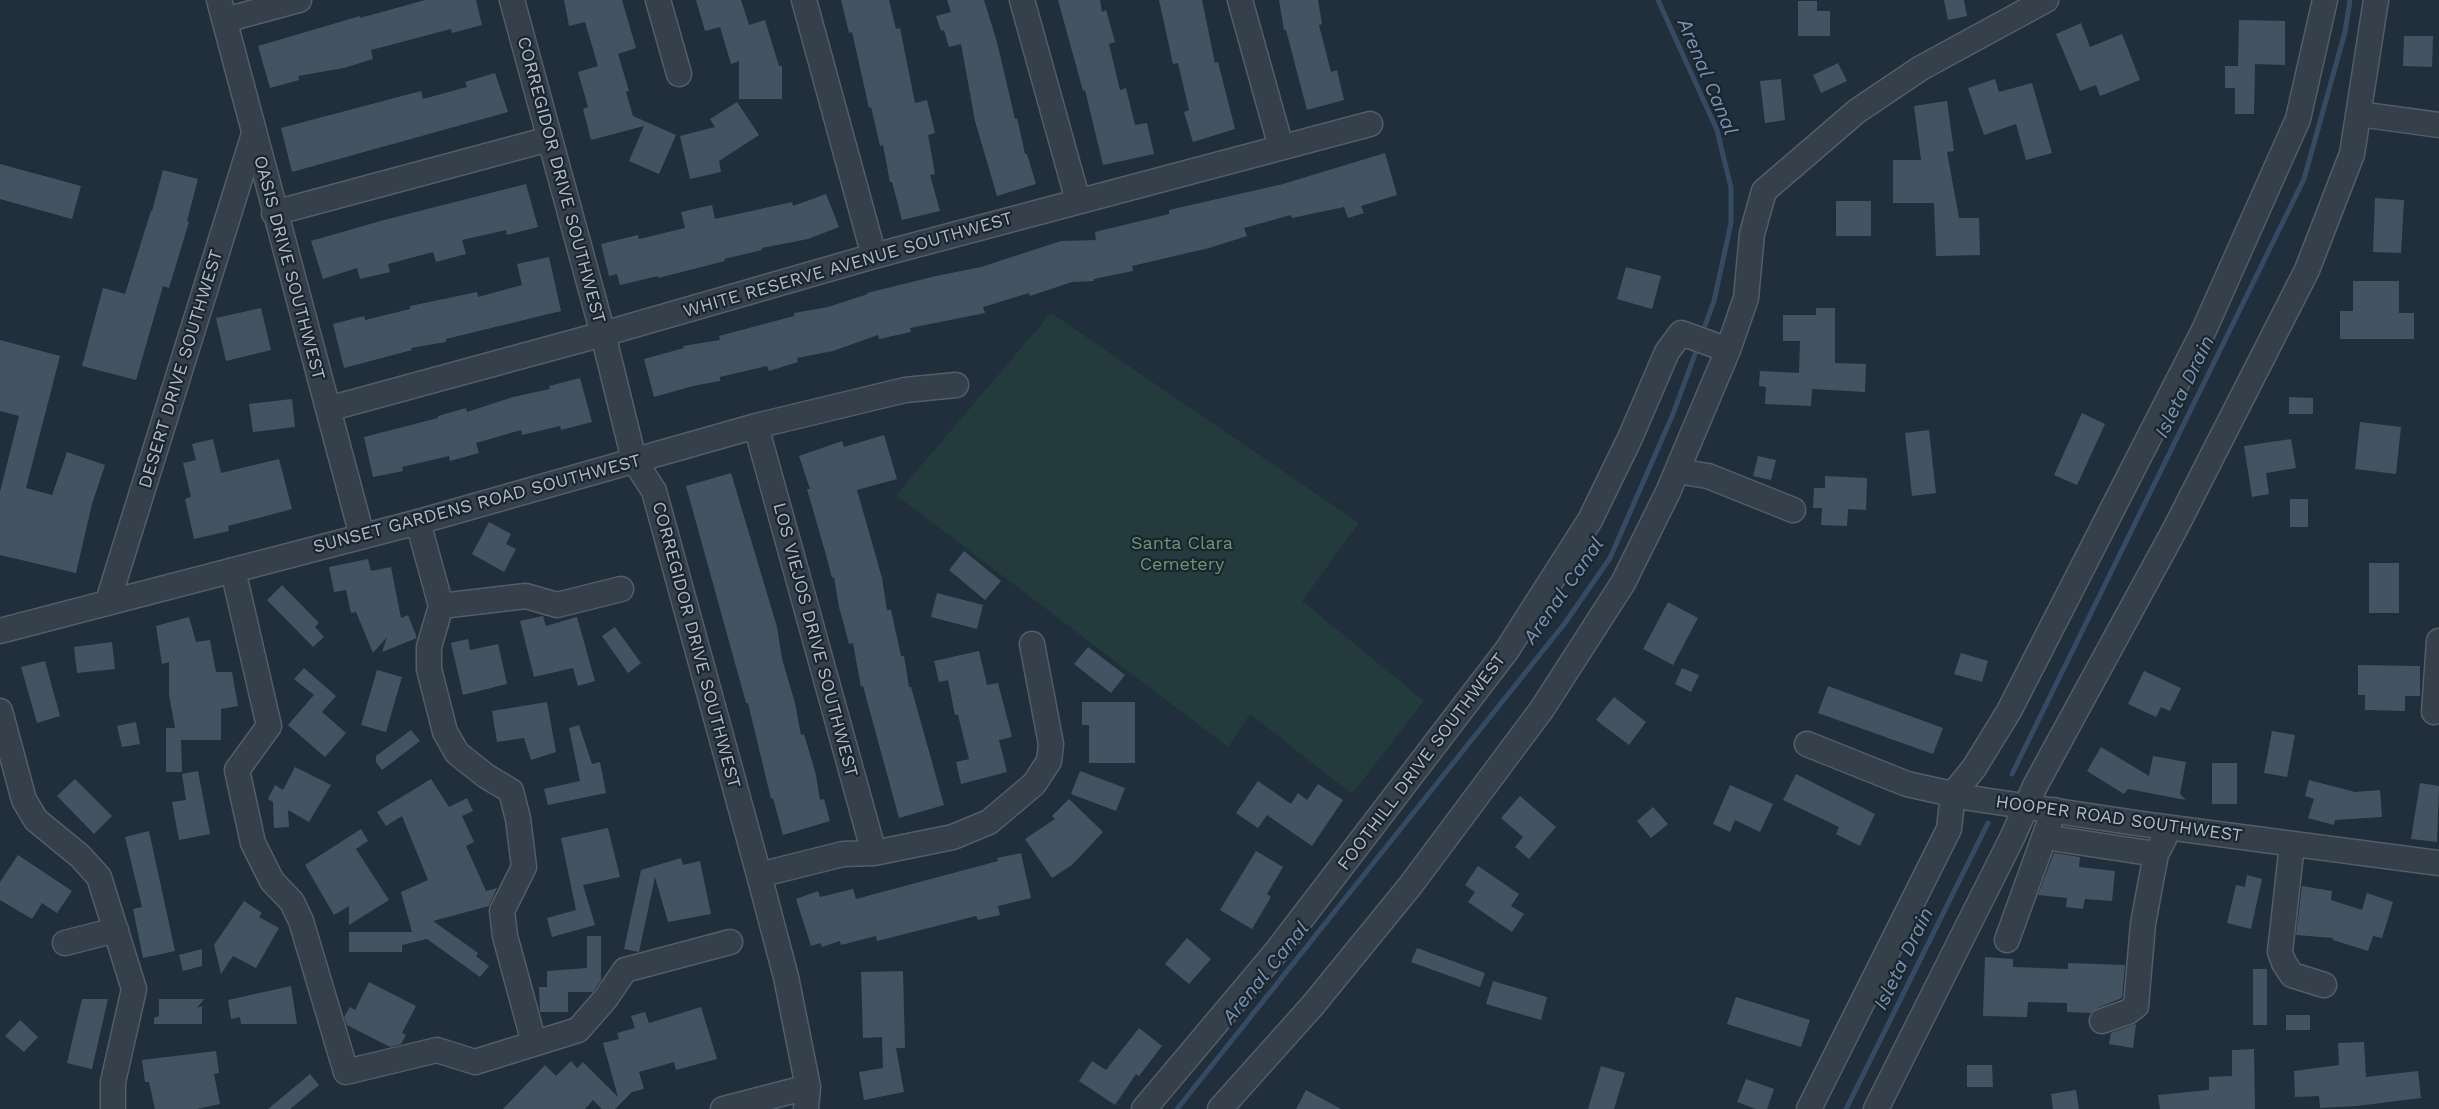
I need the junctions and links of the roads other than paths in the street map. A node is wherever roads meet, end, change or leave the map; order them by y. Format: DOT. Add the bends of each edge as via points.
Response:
graph roads {
  1 [pos="299,0"];
  2 [pos="512,0"];
  3 [pos="658,0"];
  4 [pos="804,0"];
  5 [pos="1022,0"];
  6 [pos="1240,0"];
  7 [pos="2046,0"];
  8 [pos="2325,0"];
  9 [pos="2376,0"];
  10 [pos="222,10"];
  11 [pos="679,74"];
  12 [pos="2359,114"];
  13 [pos="1370,124"];
  14 [pos="2439,125"];
  15 [pos="254,136"];
  16 [pos="549,139"];
  17 [pos="1281,147"];
  18 [pos="1078,201"];
  19 [pos="274,213"];
  20 [pos="874,256"];
  21 [pos="603,334"];
  22 [pos="1723,349"];
  23 [pos="956,385"];
  24 [pos="328,409"];
  25 [pos="756,426"];
  26 [pos="634,460"];
  27 [pos="1677,471"];
  28 [pos="1793,510"];
  29 [pos="418,522"];
  30 [pos="362,536"];
  31 [pos="233,570"];
  32 [pos="621,589"];
  33 [pos="108,602"];
  34 [pos="441,606"];
  35 [pos="0,631"];
  36 [pos="2439,641"];
  37 [pos="1032,644"];
  38 [pos="0,711"];
  39 [pos="2434,712"];
  40 [pos="1807,744"];
  41 [pos="1953,794"];
  42 [pos="2026,806"];
  43 [pos="2054,810"];
  44 [pos="2165,827"];
  45 [pos="2044,837"];
  46 [pos="2292,844"];
  47 [pos="874,853"];
  48 [pos="2156,854"];
  49 [pos="2439,863"];
  50 [pos="759,875"];
  51 [pos="116,930"];
  52 [pos="2007,940"];
  53 [pos="730,942"];
  54 [pos="65,943"];
  55 [pos="2324,986"];
  56 [pos="2102,1021"];
  57 [pos="534,1043"];
  58 [pos="807,1098"];
  59 [pos="113,1109"];
  60 [pos="723,1109"];
  61 [pos="1144,1109"];
  62 [pos="1220,1109"];
  63 [pos="1809,1109"];
  64 [pos="1876,1109"];
  1 -- 10 [label="street"];
  2 -- 16 [label="street, CORREGIDOR DRIVE SOUTHWEST"];
  3 -- 11 [label="street"];
  4 -- 20 [label="street"];
  5 -- 18 [label="street"];
  6 -- 17 [label="street"];
  7 -- 22 [label="street" via="1921,68 1857,111 1764,191 1752,234 1746,298"];
  8 -- 41 [label="street" via="2298,119 2204,330 2009,711"];
  9 -- 12 [label="street"];
  10 -- 15 [label="street, OASIS DRIVE SOUTHWEST"];
  12 -- 14 [label="street"];
  12 -- 42 [label="street" via="2352,154 2307,270 2175,529"];
  13 -- 17 [label="street, WHITE RESERVE AVENUE SOUTHWEST"];
  15 -- 19 [label="street, OASIS DRIVE SOUTHWEST"];
  15 -- 33 [label="street, DESERT DRIVE SOUTHWEST"];
  16 -- 19 [label="street"];
  16 -- 21 [label="street, CORREGIDOR DRIVE SOUTHWEST"];
  17 -- 18 [label="street, WHITE RESERVE AVENUE SOUTHWEST"];
  18 -- 20 [label="street, WHITE RESERVE AVENUE SOUTHWEST"];
  19 -- 24 [label="street, OASIS DRIVE SOUTHWEST"];
  20 -- 21 [label="street, WHITE RESERVE AVENUE SOUTHWEST"];
  21 -- 24 [label="street, WHITE RESERVE AVENUE SOUTHWEST"];
  21 -- 26 [label="street, CORREGIDOR DRIVE SOUTHWEST"];
  22 -- 27 [label="street"];
  22 -- 61 [label="street, FOOTHILL DRIVE SOUTHWEST" via="1681,333 1667,352 1590,520 1507,650 1276,952"];
  23 -- 25 [label="street, SUNSET GARDENS ROAD SOUTHWEST" via="905,390"];
  24 -- 30 [label="street, OASIS DRIVE SOUTHWEST"];
  25 -- 26 [label="street, SUNSET GARDENS ROAD SOUTHWEST"];
  25 -- 47 [label="street, LOS VIEJOS DRIVE SOUTHWEST"];
  26 -- 29 [label="street, SUNSET GARDENS ROAD SOUTHWEST"];
  26 -- 50 [label="street, CORREGIDOR DRIVE SOUTHWEST" via="654,491"];
  27 -- 28 [label="street" via="1708,476"];
  27 -- 62 [label="street" via="1623,583 1542,709 1410,886"];
  29 -- 30 [label="street, SUNSET GARDENS ROAD SOUTHWEST"];
  29 -- 34 [label="street"];
  30 -- 31 [label="street, SUNSET GARDENS ROAD SOUTHWEST"];
  31 -- 33 [label="street, SUNSET GARDENS ROAD SOUTHWEST"];
  31 -- 57 [label="street" via="268,726 237,770 254,843 272,881 292,902 301,921 346,1072 437,1050 475,1062"];
  32 -- 34 [label="street" via="557,605 526,596"];
  33 -- 35 [label="street, SUNSET GARDENS ROAD SOUTHWEST"];
  34 -- 57 [label="street" via="429,647 429,669 445,732 458,753 511,791 518,819 524,867 502,911"];
  36 -- 39 [label="street"];
  37 -- 47 [label="street" via="1051,744 1049,761 1034,784 989,822 953,837"];
  38 -- 51 [label="street" via="24,800 36,820 99,877"];
  40 -- 41 [label="street, HOOPER ROAD SOUTHWEST" via="1907,784"];
  41 -- 42 [label="street, HOOPER ROAD SOUTHWEST"];
  41 -- 63 [label="street" via="1949,829"];
  42 -- 43 [label="street, HOOPER ROAD SOUTHWEST"];
  42 -- 64 [label="street"];
  43 -- 44 [label="street, HOOPER ROAD SOUTHWEST"];
  43 -- 45 [label="street"];
  44 -- 46 [label="street, HOOPER ROAD SOUTHWEST"];
  44 -- 48 [label="street"];
  45 -- 48 [label="street"];
  45 -- 52 [label="street"];
  46 -- 49 [label="street, HOOPER ROAD SOUTHWEST"];
  46 -- 55 [label="street" via="2280,952 2292,975"];
  47 -- 50 [label="street" via="843,854"];
  48 -- 56 [label="street" via="2143,924 2136,1006"];
  50 -- 58 [label="street, CORREGIDOR DRIVE SOUTHWEST" via="786,977"];
  51 -- 54 [label="street"];
  51 -- 59 [label="street" via="134,989 113,1082"];
  53 -- 57 [label="street" via="625,970 578,1030"];
  58 -- 60 [label="street"];
}
